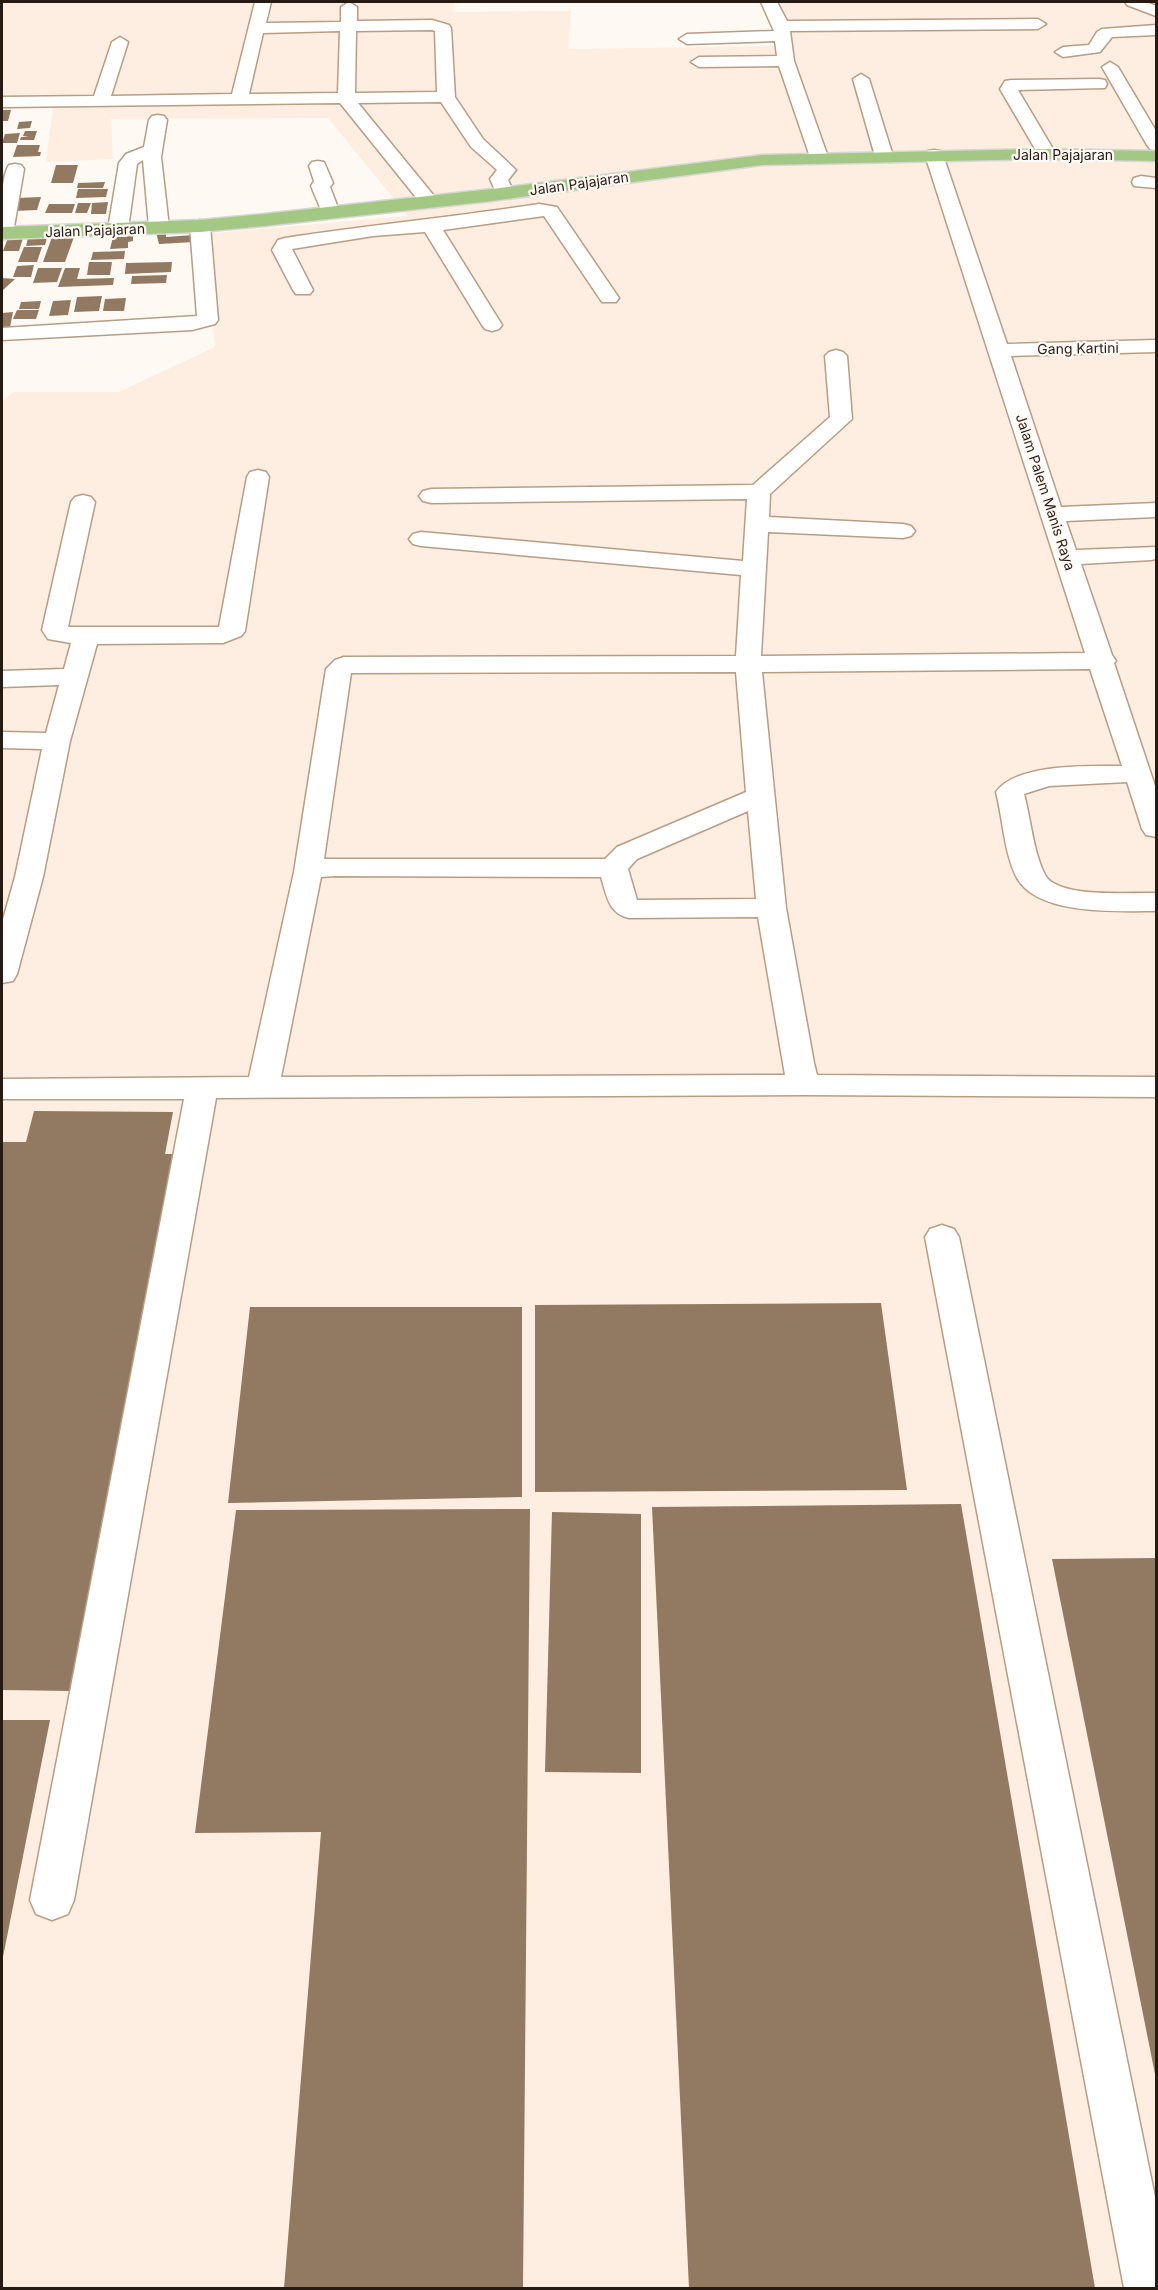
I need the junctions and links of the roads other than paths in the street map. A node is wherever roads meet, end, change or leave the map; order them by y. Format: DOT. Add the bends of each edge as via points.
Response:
graph roads {
  1 [pos="263,2"];
  2 [pos="769,2"];
  3 [pos="1133,2"];
  4 [pos="349,5"];
  5 [pos="1156,11"];
  6 [pos="1038,24"];
  7 [pos="256,27"];
  8 [pos="348,28"];
  9 [pos="1156,30"];
  10 [pos="781,31"];
  11 [pos="687,39"];
  12 [pos="120,42"];
  13 [pos="1063,52"];
  14 [pos="786,61"];
  15 [pos="699,62"];
  16 [pos="1110,67"];
  17 [pos="861,78"];
  18 [pos="1099,84"];
  19 [pos="446,97"];
  20 [pos="239,99"];
  21 [pos="346,99"];
  22 [pos="101,101"];
  23 [pos="2,102"];
  24 [pos="158,120"];
  25 [pos="1156,145"];
  26 [pos="154,149"];
  27 [pos="1047,154"];
  28 [pos="934,155"];
  29 [pos="884,156"];
  30 [pos="1156,156"];
  31 [pos="819,157"];
  32 [pos="318,166"];
  33 [pos="15,169"];
  34 [pos="506,193"];
  35 [pos="469,198"];
  36 [pos="430,202"];
  37 [pos="355,209"];
  38 [pos="331,213"];
  39 [pos="486,218"];
  40 [pos="200,226"];
  41 [pos="431,226"];
  42 [pos="159,227"];
  43 [pos="117,229"];
  44 [pos="373,230"];
  45 [pos="2,233"];
  46 [pos="303,290"];
  47 [pos="609,298"];
  48 [pos="492,325"];
  49 [pos="2,334"];
  50 [pos="1156,346"];
  51 [pos="999,350"];
  52 [pos="836,356"];
  53 [pos="258,477"];
  54 [pos="759,492"];
  55 [pos="431,496"];
  56 [pos="83,502"];
  57 [pos="1156,510"];
  58 [pos="1053,514"];
  59 [pos="757,524"];
  60 [pos="903,531"];
  61 [pos="421,539"];
  62 [pos="1155,556"];
  63 [pos="1068,558"];
  64 [pos="753,568"];
  65 [pos="86,636"];
  66 [pos="1103,661"];
  67 [pos="748,664"];
  68 [pos="73,677"];
  69 [pos="2,679"];
  70 [pos="2,740"];
  71 [pos="57,741"];
  72 [pos="1143,768"];
  73 [pos="760,796"];
  74 [pos="1156,829"];
  75 [pos="613,868"];
  76 [pos="308,872"];
  77 [pos="15,877"];
  78 [pos="1156,902"];
  79 [pos="771,908"];
  80 [pos="2,974"];
  81 [pos="804,1085"];
  82 [pos="1156,1087"];
  83 [pos="202,1088"];
  84 [pos="262,1088"];
  85 [pos="2,1089"];
  86 [pos="942,1237"];
  87 [pos="52,1900"];
  88 [pos="1149,2289"];
  1 -- 7 [label="street"];
  2 -- 10 [label="street"];
  3 -- 5 [label="street"];
  4 -- 8 [label="street"];
  6 -- 10 [label="street"];
  7 -- 8 [label="street"];
  7 -- 20 [label="street"];
  8 -- 19 [label="street" via="443,28"];
  8 -- 21 [label="street"];
  9 -- 13 [label="street" via="1108,32 1094,49"];
  10 -- 11 [label="street"];
  10 -- 14 [label="street"];
  12 -- 22 [label="street"];
  14 -- 15 [label="street"];
  14 -- 31 [label="street"];
  16 -- 25 [label="street"];
  17 -- 29 [label="street"];
  18 -- 27 [label="street" via="1011,85 1009,89"];
  19 -- 21 [label="street"];
  19 -- 34 [label="street" via="477,143 507,170 499,179"];
  20 -- 21 [label="street"];
  20 -- 22 [label="street"];
  21 -- 36 [label="street"];
  22 -- 23 [label="street"];
  24 -- 26 [label="street" via="153,131"];
  26 -- 42 [label="street"];
  26 -- 43 [label="street" via="128,163"];
  27 -- 28 [label="main road, Jalan Pajajaran"];
  27 -- 30 [label="main road, Jalan Pajajaran"];
  28 -- 29 [label="main road, Jalan Pajajaran"];
  28 -- 51 [label="street, Jalam Palem Manis Raya"];
  29 -- 31 [label="main road, Jalan Pajajaran"];
  31 -- 34 [label="main road, Jalan Pajajaran" via="737,162"];
  32 -- 38 [label="street" via="324,183 320,186"];
  33 -- 45 [label="street"];
  34 -- 35 [label="main road, Jalan Pajajaran"];
  35 -- 36 [label="main road, Jalan Pajajaran"];
  35 -- 39 [label="street"];
  36 -- 37 [label="main road, Jalan Pajajaran"];
  37 -- 38 [label="main road, Jalan Pajajaran"];
  37 -- 44 [label="street"];
  38 -- 40 [label="main road, Jalan Pajajaran"];
  39 -- 41 [label="street"];
  39 -- 47 [label="street" via="550,211"];
  40 -- 42 [label="main road, Jalan Pajajaran"];
  40 -- 49 [label="street" via="208,320"];
  41 -- 44 [label="street"];
  41 -- 48 [label="street"];
  42 -- 43 [label="main road, Jalan Pajajaran"];
  43 -- 45 [label="main road, Jalan Pajajaran"];
  44 -- 46 [label="street" via="285,244 282,250"];
  50 -- 51 [label="street, Gang Kartini"];
  51 -- 58 [label="street, Jalam Palem Manis Raya"];
  52 -- 54 [label="street" via="841,419"];
  53 -- 65 [label="street" via="232,631 223,635"];
  54 -- 55 [label="street"];
  54 -- 59 [label="street"];
  56 -- 65 [label="street" via="54,630 57,634"];
  57 -- 58 [label="street"];
  58 -- 63 [label="street, Jalam Palem Manis Raya"];
  59 -- 60 [label="street"];
  59 -- 64 [label="street"];
  61 -- 64 [label="street"];
  62 -- 63 [label="street"];
  63 -- 66 [label="street, Jalam Palem Manis Raya"];
  64 -- 67 [label="street"];
  65 -- 68 [label="street"];
  66 -- 67 [label="street"];
  66 -- 72 [label="street, Jalam Palem Manis Raya"];
  67 -- 73 [label="street"];
  67 -- 76 [label="street" via="344,665 339,669"];
  68 -- 69 [label="street"];
  68 -- 71 [label="street"];
  70 -- 71 [label="street"];
  71 -- 77 [label="street"];
  72 -- 74 [label="street, Jalam Palem Manis Raya"];
  72 -- 78 [label="street" via="1023,782 1010,792 1033,881 1046,892 1072,898"];
  73 -- 75 [label="street" via="627,853"];
  73 -- 79 [label="street"];
  75 -- 76 [label="street" via="335,867"];
  75 -- 79 [label="street" via="624,905 629,909"];
  76 -- 84 [label="street"];
  77 -- 80 [label="street"];
  79 -- 81 [label="street"];
  81 -- 82 [label="street"];
  81 -- 84 [label="street"];
  83 -- 84 [label="street"];
  83 -- 85 [label="street"];
  83 -- 87 [label="street"];
  86 -- 88 [label="street"];
}
